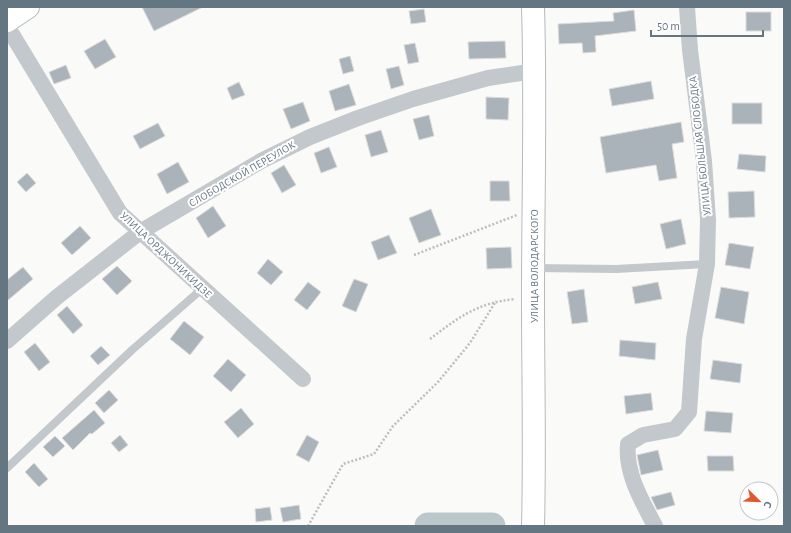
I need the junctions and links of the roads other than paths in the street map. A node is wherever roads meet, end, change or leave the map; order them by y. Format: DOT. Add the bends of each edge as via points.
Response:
graph roads {
  1 [pos="28,7"];
  2 [pos="533,7"];
  3 [pos="687,7"];
  4 [pos="7,21"];
  5 [pos="7,26"];
  6 [pos="535,71"];
  7 [pos="140,232"];
  8 [pos="707,264"];
  9 [pos="533,268"];
  10 [pos="203,288"];
  11 [pos="7,341"];
  12 [pos="303,379"];
  13 [pos="7,468"];
  14 [pos="533,526"];
  15 [pos="655,526"];
  1 -- 4 [label="main road"];
  2 -- 6 [label="main road, УЛИЦА ВОЛОДАРСКОГО"];
  3 -- 8 [label="street, УЛИЦА БОЛЬШАЯ СЛОБОДКА" via="704,160 708,220"];
  5 -- 7 [label="street, УЛИЦА ОРДЖОНИКИДЗЕ" via="120,213"];
  6 -- 7 [label="street, СЛОБОДСКОЙ ПЕРЕУЛОК" via="488,78 413,100 310,137 261,161"];
  6 -- 9 [label="main road, УЛИЦА ВОЛОДАРСКОГО"];
  7 -- 10 [label="street, УЛИЦА ОРДЖОНИКИДЗЕ"];
  7 -- 11 [label="street, СЛОБОДСКОЙ ПЕРЕУЛОК" via="57,297"];
  8 -- 9 [label="lane" via="616,269"];
  8 -- 15 [label="street, УЛИЦА БОЛЬШАЯ СЛОБОДКА" via="694,338 688,412 675,429 643,435 628,444 626,456 635,486"];
  9 -- 14 [label="main road, УЛИЦА ВОЛОДАРСКОГО"];
  10 -- 12 [label="street, УЛИЦА ОРДЖОНИКИДЗЕ"];
  10 -- 13 [label="lane" via="132,350"];
}
